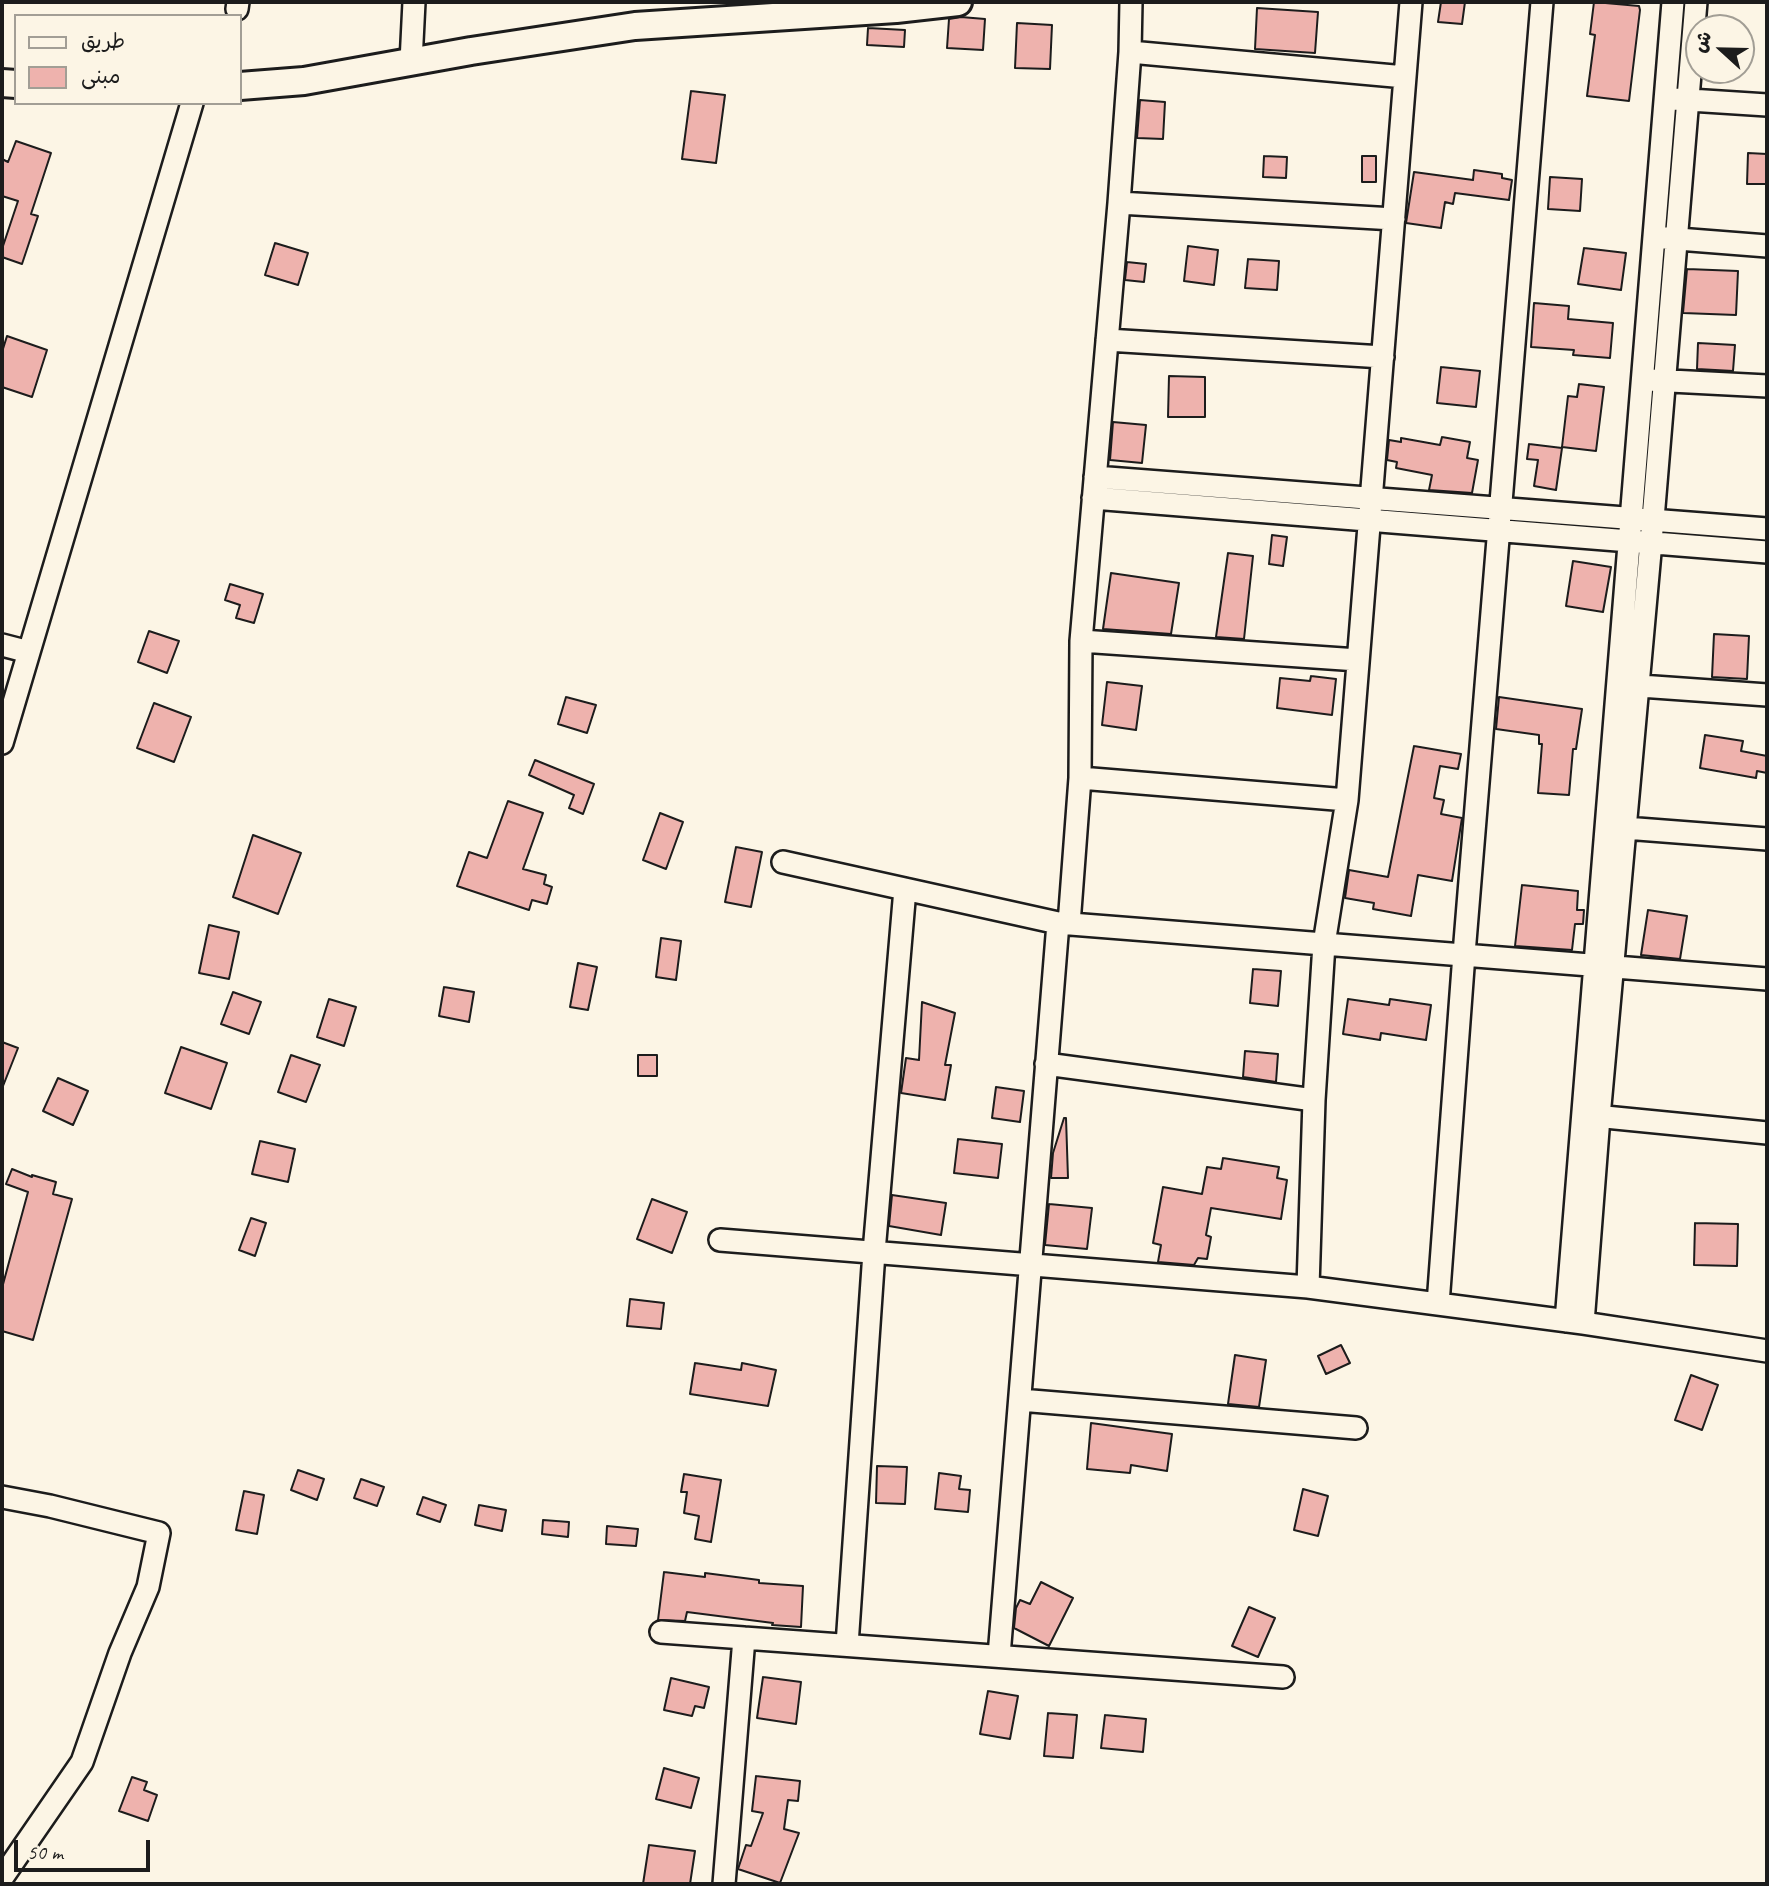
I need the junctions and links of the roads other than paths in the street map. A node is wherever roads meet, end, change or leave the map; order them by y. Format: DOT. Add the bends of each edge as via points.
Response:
graph roads {
  1 [pos="414,2"];
  2 [pos="958,2"];
  3 [pos="1131,2"];
  4 [pos="1411,2"];
  5 [pos="1542,2"];
  6 [pos="1673,2"];
  7 [pos="1696,2"];
  8 [pos="1130,52"];
  9 [pos="411,62"];
  10 [pos="1405,77"];
  11 [pos="242,86"];
  12 [pos="1665,99"];
  13 [pos="1688,99"];
  14 [pos="190,105"];
  15 [pos="1767,105"];
  16 [pos="1119,203"];
  17 [pos="1394,219"];
  18 [pos="1654,237"];
  19 [pos="1676,239"];
  20 [pos="1767,246"];
  21 [pos="1107,340"];
  22 [pos="1383,357"];
  23 [pos="1665,379"];
  24 [pos="1642,380"];
  25 [pos="1767,386"];
  26 [pos="1095,477"];
  27 [pos="1093,498"];
  28 [pos="1371,498"];
  29 [pos="1501,508"];
  30 [pos="1631,519"];
  31 [pos="1653,519"];
  32 [pos="1369,521"];
  33 [pos="1767,529"];
  34 [pos="1499,531"];
  35 [pos="1629,542"];
  36 [pos="1651,542"];
  37 [pos="1767,552"];
  38 [pos="1082,641"];
  39 [pos="2,645"];
  40 [pos="29,652"];
  41 [pos="1358,660"];
  42 [pos="1628,685"];
  43 [pos="1767,695"];
  44 [pos="2,743"];
  45 [pos="1080,778"];
  46 [pos="1347,800"];
  47 [pos="1616,827"];
  48 [pos="1767,839"];
  49 [pos="783,862"];
  50 [pos="905,889"];
  51 [pos="1063,924"];
  52 [pos="1324,944"];
  53 [pos="1464,954"];
  54 [pos="1604,965"];
  55 [pos="1767,979"];
  56 [pos="1046,1064"];
  57 [pos="1314,1100"];
  58 [pos="1591,1116"];
  59 [pos="1767,1133"];
  60 [pos="720,1240"];
  61 [pos="874,1252"];
  62 [pos="1030,1265"];
  63 [pos="1308,1287"];
  64 [pos="1438,1304"];
  65 [pos="1574,1322"];
  66 [pos="1767,1351"];
  67 [pos="1020,1400"];
  68 [pos="1356,1428"];
  69 [pos="2,1497"];
  70 [pos="661,1632"];
  71 [pos="744,1638"];
  72 [pos="847,1645"];
  73 [pos="999,1656"];
  74 [pos="1283,1677"];
  75 [pos="2,1878"];
  76 [pos="724,1884"];
  1 -- 9 [label="street"];
  2 -- 9 [label="street" via="635,26"];
  3 -- 8 [label="street"];
  4 -- 10 [label="street"];
  5 -- 29 [label="street"];
  6 -- 12 [label="street"];
  7 -- 13 [label="street"];
  8 -- 10 [label="street"];
  8 -- 16 [label="street"];
  9 -- 11 [label="street" via="304,81"];
  10 -- 17 [label="street"];
  12 -- 13 [label="street"];
  12 -- 18 [label="street"];
  13 -- 15 [label="street"];
  13 -- 19 [label="street"];
  14 -- 40 [label="street"];
  16 -- 17 [label="street"];
  16 -- 21 [label="street"];
  17 -- 22 [label="street"];
  18 -- 19 [label="street"];
  18 -- 24 [label="street"];
  19 -- 20 [label="street"];
  19 -- 23 [label="street"];
  21 -- 22 [label="street"];
  21 -- 26 [label="street"];
  22 -- 28 [label="street"];
  23 -- 24 [label="street"];
  23 -- 25 [label="street"];
  23 -- 31 [label="street"];
  24 -- 30 [label="street"];
  26 -- 27 [label="street"];
  26 -- 28 [label="street"];
  27 -- 32 [label="street"];
  27 -- 38 [label="street"];
  28 -- 29 [label="street"];
  28 -- 32 [label="street"];
  29 -- 30 [label="street"];
  29 -- 34 [label="street"];
  30 -- 31 [label="street"];
  30 -- 35 [label="street"];
  31 -- 33 [label="street"];
  31 -- 36 [label="street"];
  32 -- 34 [label="street"];
  32 -- 41 [label="street"];
  34 -- 35 [label="street"];
  34 -- 53 [label="street"];
  35 -- 36 [label="street"];
  35 -- 42 [label="street"];
  36 -- 37 [label="street"];
  36 -- 42 [label="street"];
  38 -- 41 [label="street"];
  38 -- 45 [label="street"];
  39 -- 40 [label="street"];
  40 -- 44 [label="street"];
  41 -- 46 [label="street"];
  42 -- 43 [label="street"];
  42 -- 47 [label="street"];
  45 -- 46 [label="street"];
  45 -- 51 [label="street"];
  46 -- 52 [label="street"];
  47 -- 48 [label="street"];
  47 -- 54 [label="street"];
  49 -- 50 [label="street"];
  50 -- 51 [label="street"];
  50 -- 61 [label="street"];
  51 -- 52 [label="street"];
  51 -- 56 [label="street"];
  52 -- 53 [label="street"];
  52 -- 57 [label="street"];
  53 -- 54 [label="street"];
  53 -- 64 [label="street"];
  54 -- 55 [label="street"];
  54 -- 58 [label="street"];
  56 -- 57 [label="street"];
  56 -- 62 [label="street"];
  57 -- 63 [label="street"];
  58 -- 59 [label="street"];
  58 -- 65 [label="street"];
  60 -- 61 [label="street"];
  61 -- 62 [label="street"];
  61 -- 72 [label="street"];
  62 -- 63 [label="street"];
  62 -- 67 [label="street"];
  63 -- 64 [label="street"];
  64 -- 65 [label="street"];
  65 -- 66 [label="street"];
  67 -- 68 [label="street"];
  67 -- 73 [label="street"];
  69 -- 75 [label="street" via="159,1533 148,1587 82,1762"];
  70 -- 71 [label="street"];
  71 -- 72 [label="street"];
  71 -- 76 [label="street"];
  72 -- 73 [label="street"];
  73 -- 74 [label="street"];
}
